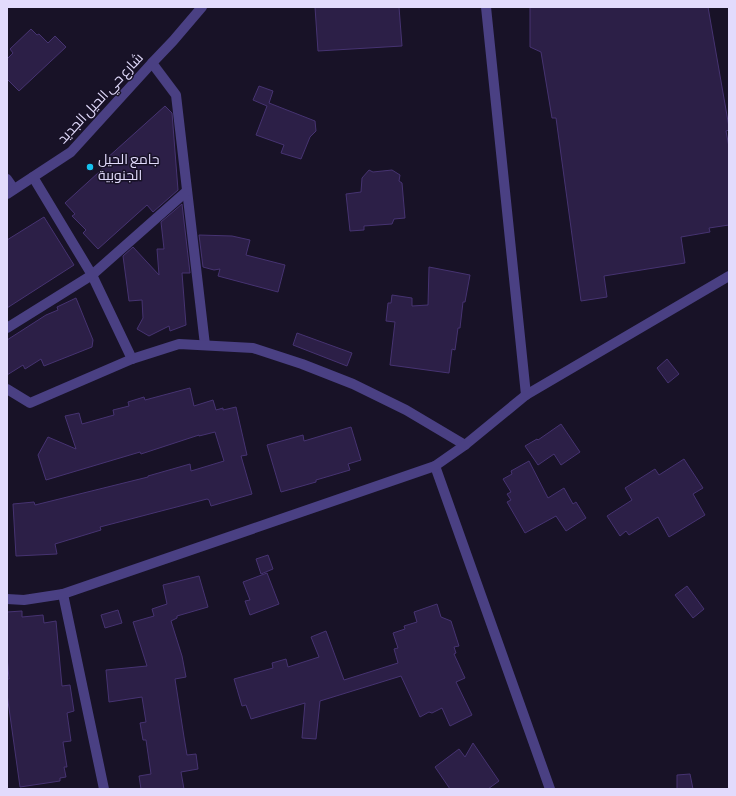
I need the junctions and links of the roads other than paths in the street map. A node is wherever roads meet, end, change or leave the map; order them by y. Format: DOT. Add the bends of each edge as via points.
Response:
graph roads {
  1 [pos="202,7"];
  2 [pos="486,7"];
  3 [pos="152,62"];
  4 [pos="33,177"];
  5 [pos="7,179"];
  6 [pos="11,191"];
  7 [pos="187,191"];
  8 [pos="92,275"];
  9 [pos="729,276"];
  10 [pos="7,328"];
  11 [pos="205,345"];
  12 [pos="132,359"];
  13 [pos="7,389"];
  14 [pos="526,394"];
  15 [pos="465,445"];
  16 [pos="435,466"];
  17 [pos="63,594"];
  18 [pos="7,599"];
  19 [pos="104,789"];
  20 [pos="550,789"];
  1 -- 3 [label="street, شارع حي الحيل الجديد"];
  2 -- 14 [label="street"];
  3 -- 4 [label="street, شارع حي الحيل الجديد" via="71,152"];
  3 -- 7 [label="street" via="176,95"];
  4 -- 6 [label="street, شارع حي الحيل الجديد"];
  4 -- 8 [label="street"];
  5 -- 6 [label="street"];
  7 -- 8 [label="street"];
  7 -- 11 [label="street"];
  8 -- 10 [label="street"];
  8 -- 12 [label="street"];
  9 -- 14 [label="street"];
  11 -- 12 [label="street" via="179,344"];
  11 -- 15 [label="street" via="253,348 302,364 353,384 406,410"];
  12 -- 13 [label="street" via="30,403"];
  14 -- 15 [label="street"];
  15 -- 16 [label="street"];
  16 -- 17 [label="street"];
  16 -- 20 [label="street"];
  17 -- 18 [label="street" via="24,600"];
  17 -- 19 [label="street"];
}
